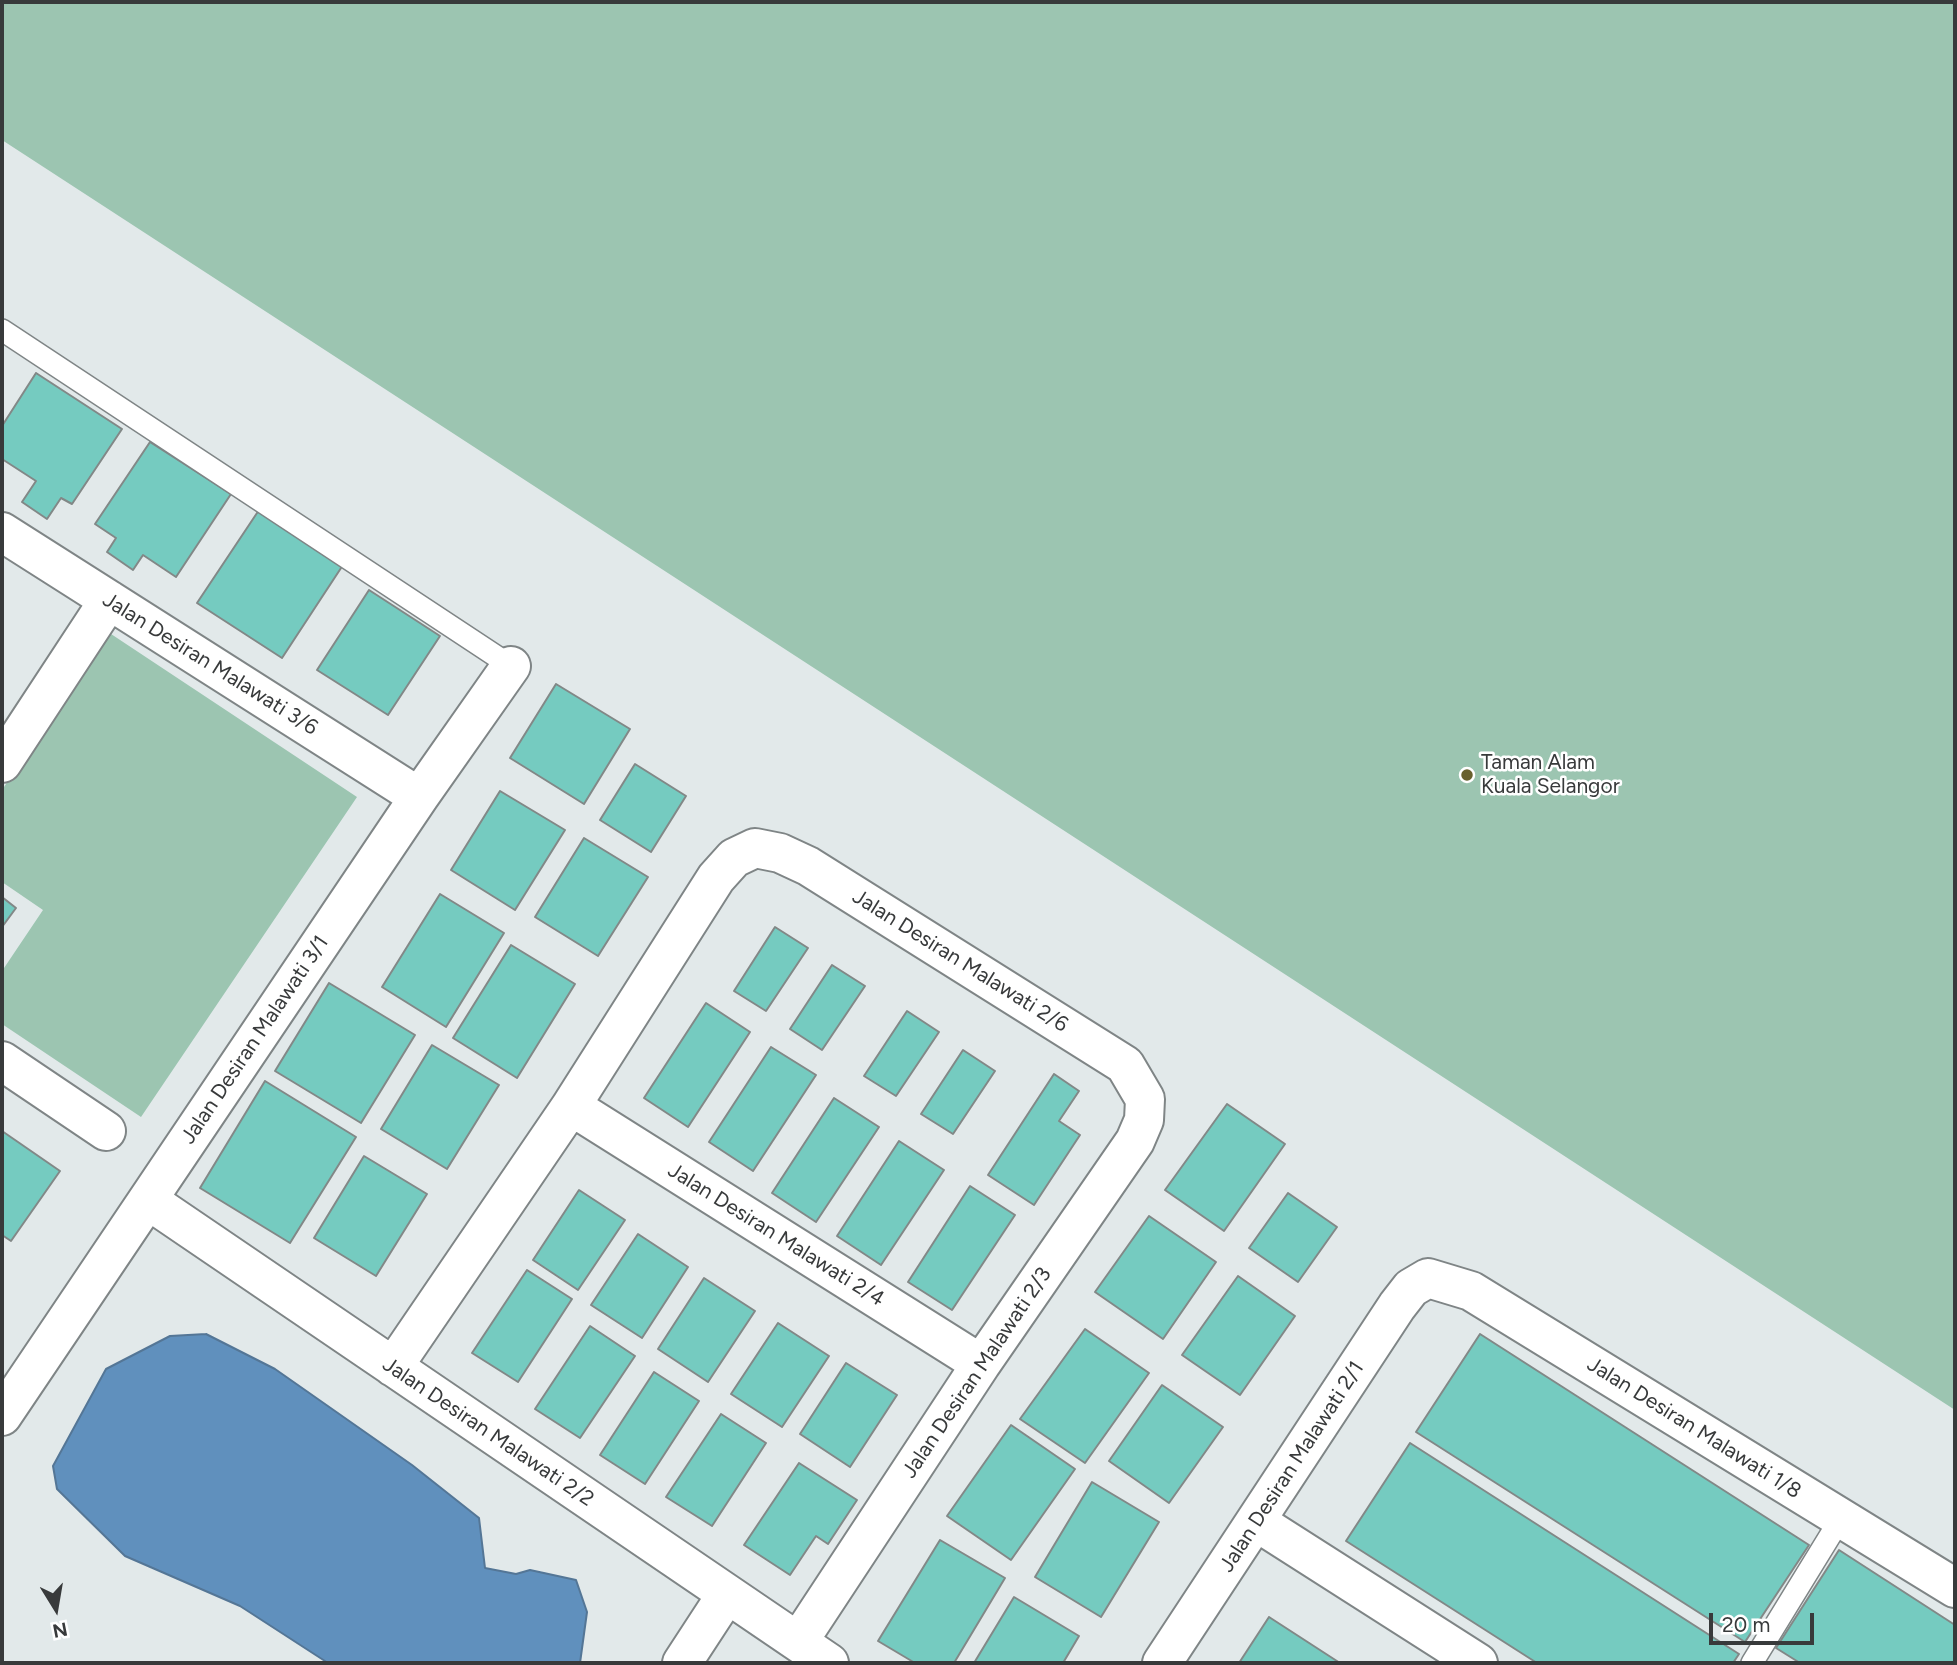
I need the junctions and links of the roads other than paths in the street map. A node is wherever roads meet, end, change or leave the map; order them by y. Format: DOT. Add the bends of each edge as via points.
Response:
graph roads {
  1 [pos="2,330"];
  2 [pos="2,532"];
  3 [pos="109,600"];
  4 [pos="511,666"];
  5 [pos="2,763"];
  6 [pos="419,797"];
  7 [pos="2,1061"];
  8 [pos="1145,1099"];
  9 [pos="571,1106"];
  10 [pos="106,1131"];
  11 [pos="148,1200"];
  12 [pos="1429,1278"];
  13 [pos="981,1364"];
  14 [pos="393,1367"];
  15 [pos="2,1416"];
  16 [pos="1840,1518"];
  17 [pos="1257,1522"];
  18 [pos="1955,1588"];
  19 [pos="727,1594"];
  20 [pos="798,1642"];
  21 [pos="682,1663"];
  22 [pos="829,1663"];
  23 [pos="1163,1663"];
  24 [pos="1478,1663"];
  25 [pos="1752,1663"];
  1 -- 4 [label="lane"];
  2 -- 3 [label="street, Jalan Desiran Malawati 3/6"];
  3 -- 5 [label="street"];
  3 -- 6 [label="street, Jalan Desiran Malawati 3/6"];
  4 -- 6 [label="street, Jalan Desiran Malawati 3/1"];
  6 -- 11 [label="street, Jalan Desiran Malawati 3/1"];
  7 -- 10 [label="street"];
  8 -- 9 [label="street, Jalan Desiran Malawati 2/6" via="1125,1065 808,866 755,848 734,858 716,878"];
  8 -- 13 [label="street, Jalan Desiran Malawati 2/3" via="1144,1120 1135,1141"];
  9 -- 13 [label="street, Jalan Desiran Malawati 2/4"];
  9 -- 14 [label="street"];
  11 -- 14 [label="street, Jalan Desiran Malawati 2/2"];
  11 -- 15 [label="street, Jalan Desiran Malawati 3/1"];
  12 -- 16 [label="street, Jalan Desiran Malawati 1/8" via="1471,1292"];
  12 -- 17 [label="street, Jalan Desiran Malawati 2/1" via="1411,1288 1397,1306"];
  13 -- 20 [label="street, Jalan Desiran Malawati 2/3"];
  14 -- 19 [label="street, Jalan Desiran Malawati 2/2"];
  16 -- 18 [label="street, Jalan Desiran Malawati 1/8"];
  16 -- 25 [label="lane"];
  17 -- 23 [label="street, Jalan Desiran Malawati 2/1"];
  17 -- 24 [label="street"];
  19 -- 20 [label="street, Jalan Desiran Malawati 2/2"];
  19 -- 21 [label="street"];
  20 -- 22 [label="street, Jalan Desiran Malawati 2/2"];
}
